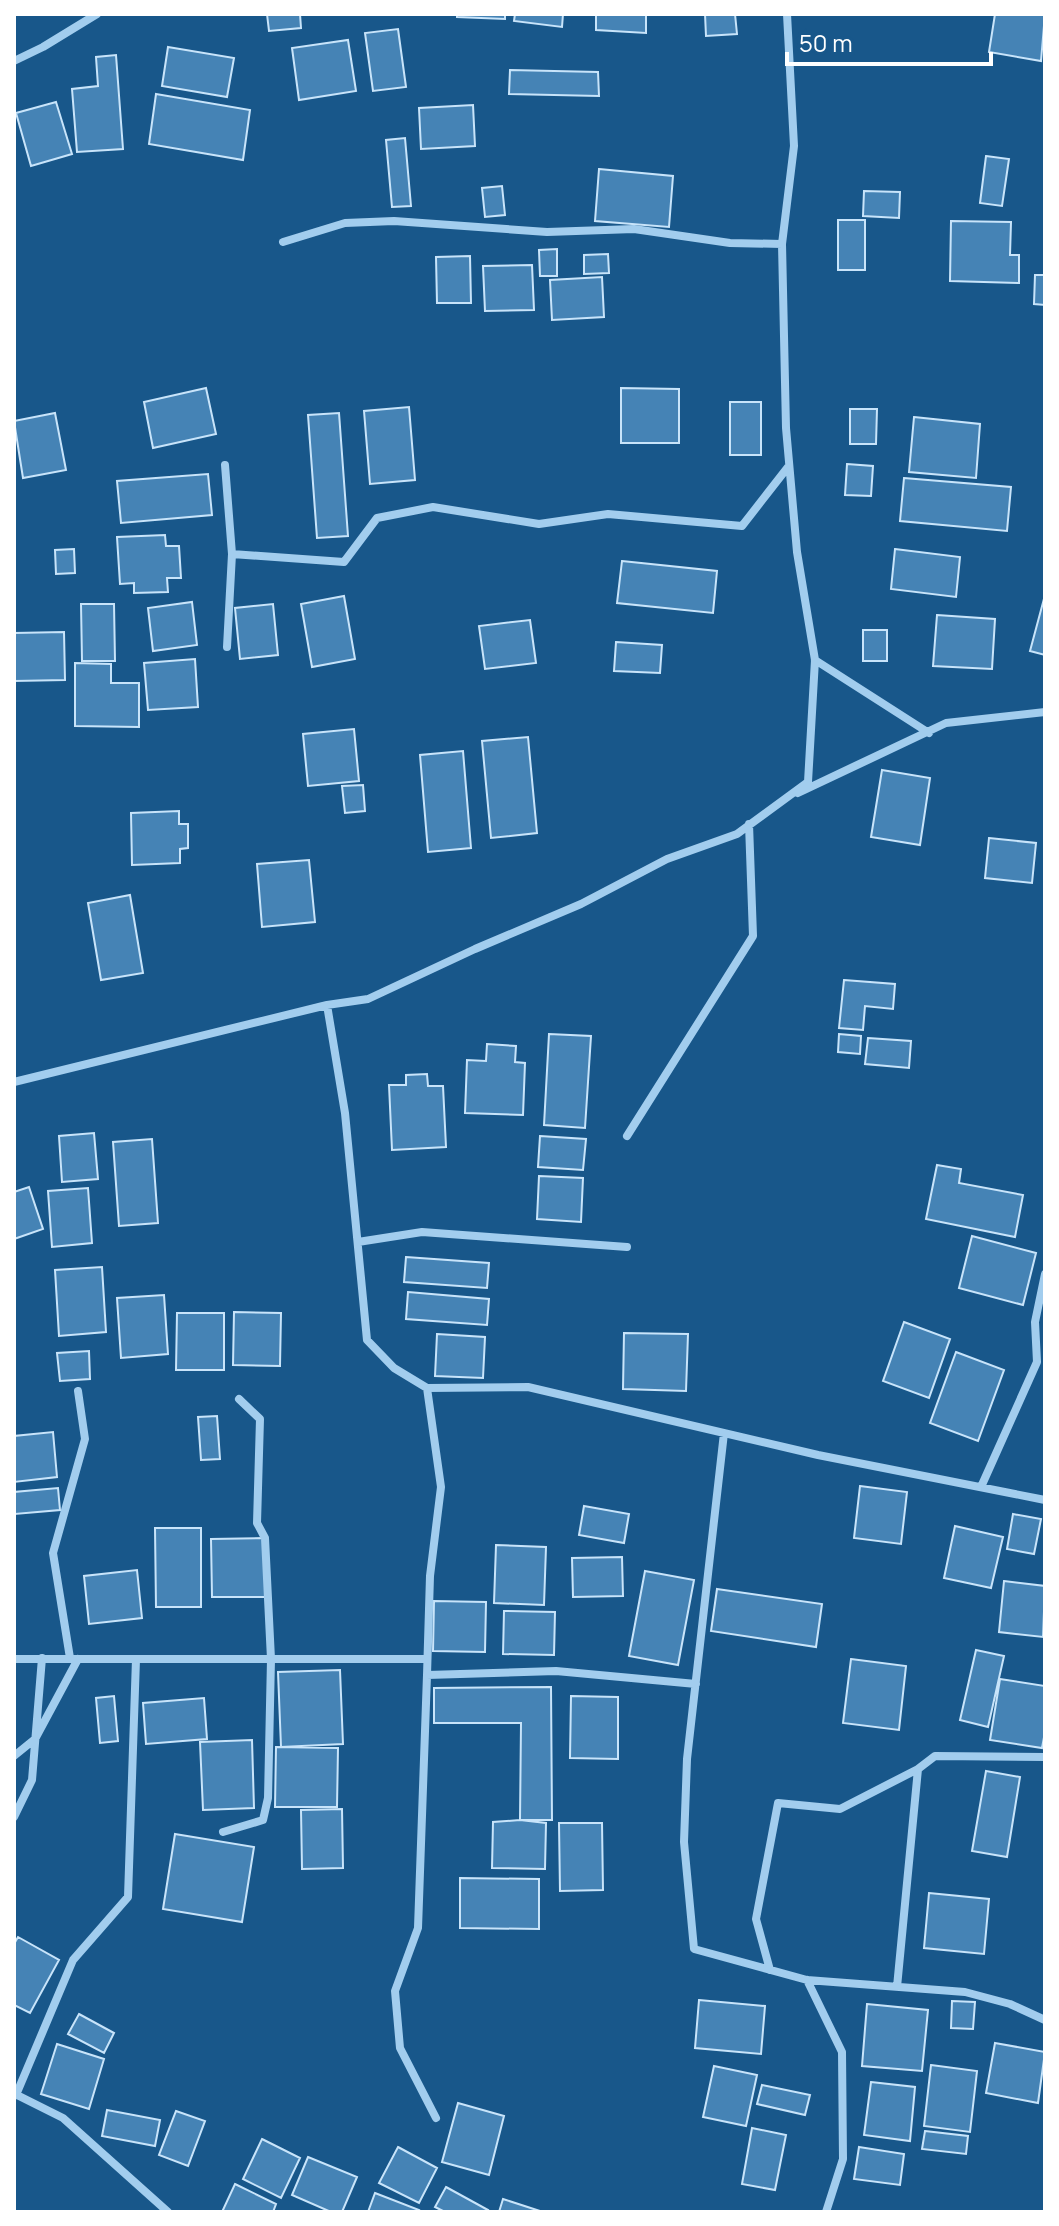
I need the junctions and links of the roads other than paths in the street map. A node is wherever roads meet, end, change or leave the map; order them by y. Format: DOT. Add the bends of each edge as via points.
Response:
graph roads {
  1 [pos="97,14"];
  2 [pos="787,14"];
  3 [pos="14,61"];
  4 [pos="283,242"];
  5 [pos="782,244"];
  6 [pos="225,465"];
  7 [pos="789,467"];
  8 [pos="232,554"];
  9 [pos="227,647"];
  10 [pos="815,660"];
  11 [pos="1045,712"];
  12 [pos="929,733"];
  13 [pos="779,802"];
  14 [pos="749,824"];
  15 [pos="327,1005"];
  16 [pos="14,1082"];
  17 [pos="627,1136"];
  18 [pos="358,1242"];
  19 [pos="627,1247"];
  20 [pos="1045,1274"];
  21 [pos="427,1388"];
  22 [pos="78,1391"];
  23 [pos="239,1399"];
  24 [pos="724,1433"];
  25 [pos="981,1487"];
  26 [pos="1045,1500"];
  27 [pos="42,1658"];
  28 [pos="14,1659"];
  29 [pos="74,1659"];
  30 [pos="136,1659"];
  31 [pos="271,1659"];
  32 [pos="427,1659"];
  33 [pos="427,1675"];
  34 [pos="696,1684"];
  35 [pos="35,1739"];
  36 [pos="14,1756"];
  37 [pos="1045,1757"];
  38 [pos="918,1769"];
  39 [pos="14,1817"];
  40 [pos="223,1832"];
  41 [pos="770,1970"];
  42 [pos="807,1980"];
  43 [pos="897,1987"];
  44 [pos="1045,2020"];
  45 [pos="15,2095"];
  46 [pos="436,2118"];
  47 [pos="168,2212"];
  48 [pos="826,2212"];
  1 -- 3 [label="street"];
  2 -- 5 [label="street" via="794,146"];
  4 -- 5 [label="street" via="345,223 394,221 547,232 634,229 730,243"];
  5 -- 7 [label="street"];
  6 -- 8 [label="street"];
  7 -- 8 [label="street" via="742,526 608,514 539,524 433,507 377,518 344,562"];
  7 -- 10 [label="street"];
  8 -- 9 [label="street"];
  10 -- 12 [label="street"];
  10 -- 13 [label="street" via="808,782"];
  11 -- 12 [label="street" via="946,723"];
  12 -- 13 [label="street"];
  13 -- 14 [label="street"];
  14 -- 15 [label="street" via="737,834 667,859 581,904 368,999"];
  14 -- 17 [label="street" via="753,936"];
  15 -- 16 [label="street"];
  15 -- 18 [label="street"];
  18 -- 19 [label="street" via="422,1232"];
  18 -- 21 [label="street" via="367,1340 394,1368"];
  20 -- 25 [label="street" via="1035,1322 1037,1362"];
  21 -- 24 [label="street" via="528,1387"];
  21 -- 32 [label="street" via="441,1487"];
  22 -- 29 [label="street" via="85,1439 53,1553"];
  23 -- 31 [label="street" via="260,1419 257,1523 265,1538"];
  24 -- 25 [label="street"];
  24 -- 34 [label="street"];
  25 -- 26 [label="street"];
  27 -- 28 [label="street"];
  27 -- 29 [label="street"];
  27 -- 35 [label="street"];
  29 -- 30 [label="street"];
  29 -- 35 [label="street"];
  30 -- 31 [label="street"];
  30 -- 45 [label="street" via="128,1897 73,1960"];
  31 -- 32 [label="street"];
  31 -- 40 [label="street" via="263,1820"];
  32 -- 33 [label="street"];
  33 -- 34 [label="street" via="556,1671"];
  33 -- 46 [label="street" via="418,1928 395,1991 400,2048"];
  34 -- 41 [label="street" via="684,1842 694,1949"];
  35 -- 36 [label="street"];
  35 -- 39 [label="street" via="32,1780"];
  37 -- 38 [label="street" via="935,1756"];
  38 -- 41 [label="street" via="840,1809 778,1803 756,1919"];
  38 -- 43 [label="street"];
  41 -- 42 [label="street"];
  42 -- 43 [label="street"];
  42 -- 48 [label="street" via="842,2052 843,2159"];
  43 -- 44 [label="street" via="965,1992"];
  45 -- 47 [label="street" via="63,2118"];
}
